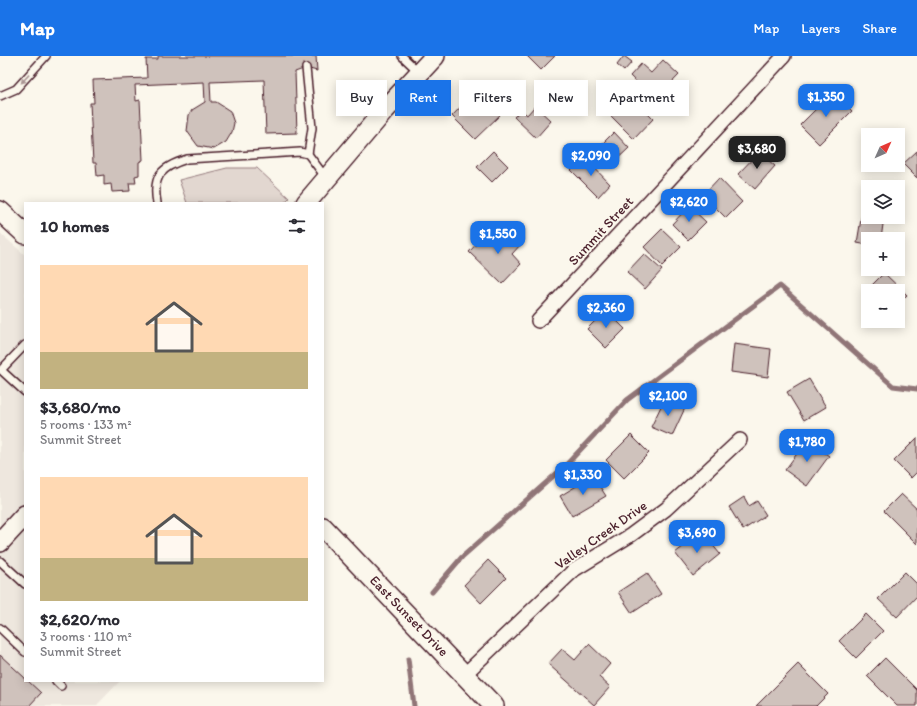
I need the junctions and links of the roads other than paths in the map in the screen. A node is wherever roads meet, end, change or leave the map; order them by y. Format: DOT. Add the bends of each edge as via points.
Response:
graph roads {
  1 [pos="46,56"];
  2 [pos="402,56"];
  3 [pos="435,56"];
  4 [pos="784,56"];
  5 [pos="306,68"];
  6 [pos="420,73"];
  7 [pos="0,96"];
  8 [pos="308,154"];
  9 [pos="327,179"];
  10 [pos="157,202"];
  11 [pos="307,202"];
  12 [pos="0,211"];
  13 [pos="24,233"];
  14 [pos="538,321"];
  15 [pos="24,346"];
  16 [pos="24,391"];
  17 [pos="740,440"];
  18 [pos="24,516"];
  19 [pos="324,527"];
  20 [pos="0,542"];
  21 [pos="0,561"];
  22 [pos="24,583"];
  23 [pos="0,628"];
  24 [pos="24,651"];
  25 [pos="465,674"];
  26 [pos="494,706"];
  1 -- 7 [label="lane, one-way" via="16,88"];
  2 -- 6 [label="lane"];
  3 -- 6 [label="street"];
  4 -- 14 [label="street, Summit Street"];
  5 -- 8 [label="lane" via="312,128"];
  6 -- 9 [label="street"];
  8 -- 9 [label="lane"];
  8 -- 10 [label="lane" via="300,152 187,159 170,164 161,173 154,188"];
  9 -- 11 [label="street"];
  12 -- 13 [label="street"];
  15 -- 16 [label="lane" via="2,370"];
  17 -- 25 [label="street, Valley Creek Drive" via="666,509 631,535 574,570"];
  18 -- 20 [label="street"];
  19 -- 25 [label="street, East Sunset Drive"];
  21 -- 22 [label="lane"];
  23 -- 24 [label="lane"];
  25 -- 26 [label="street, East Sunset Drive"];
}
